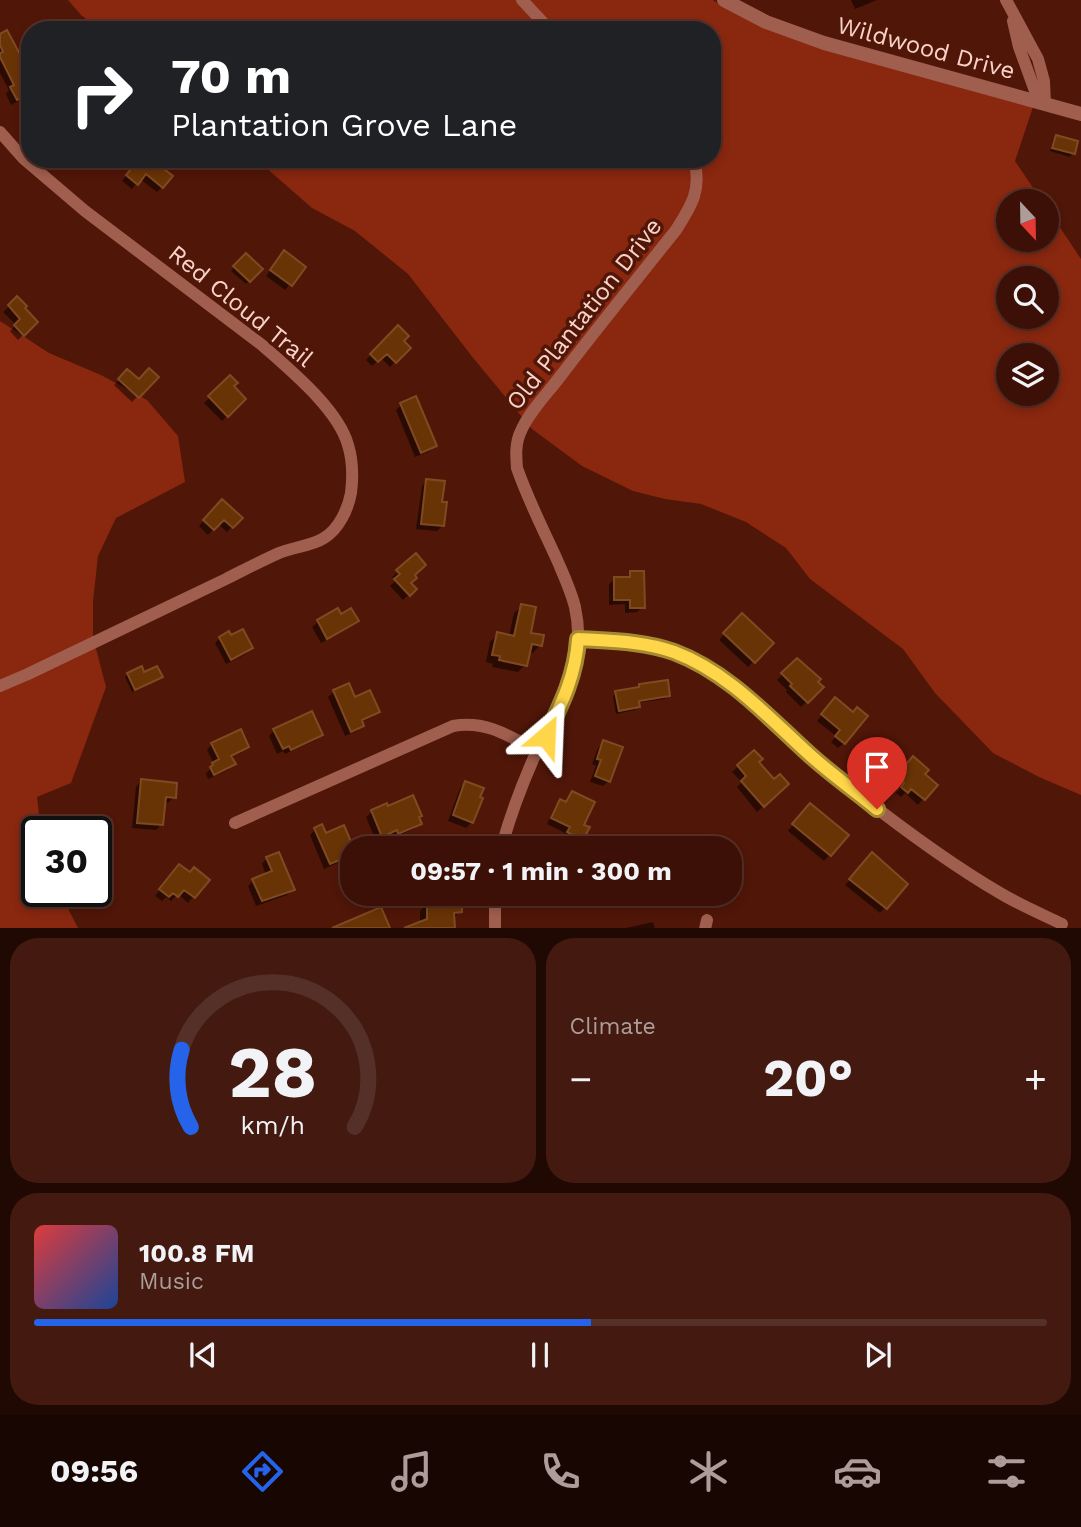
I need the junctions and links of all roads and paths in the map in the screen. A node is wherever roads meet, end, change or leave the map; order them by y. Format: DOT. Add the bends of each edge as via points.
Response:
graph roads {
  1 [pos="522,0"];
  2 [pos="724,0"];
  3 [pos="1008,4"];
  4 [pos="542,21"];
  5 [pos="1042,103"];
  6 [pos="1081,114"];
  7 [pos="0,132"];
  8 [pos="21,156"];
  9 [pos="35,168"];
  10 [pos="696,168"];
  11 [pos="578,639"];
  12 [pos="0,686"];
  13 [pos="537,751"];
  14 [pos="236,823"];
  15 [pos="505,836"];
  16 [pos="495,906"];
  17 [pos="1062,924"];
  18 [pos="495,928"];
  1 -- 4 [label="street"];
  2 -- 5 [label="street, Wildwood Drive" via="804,37"];
  3 -- 5 [label="street" via="1038,59 1044,81"];
  5 -- 6 [label="street, Wildwood Drive"];
  7 -- 8 [label="street, Red Cloud Trail"];
  9 -- 12 [label="street, Red Cloud Trail" via="288,368 342,430 352,472 344,515 323,539 278,554"];
  10 -- 11 [label="street, Old Plantation Drive" via="697,187 691,206 676,230 527,421 517,443 517,468 572,598"];
  11 -- 13 [label="street, Old Plantation Drive" via="573,676"];
  11 -- 17 [label="street" via="649,645 694,660 931,849 1000,893"];
  13 -- 14 [label="street" via="486,726 453,726"];
  13 -- 15 [label="street, Old Plantation Drive"];
  16 -- 18 [label="street"];
}
